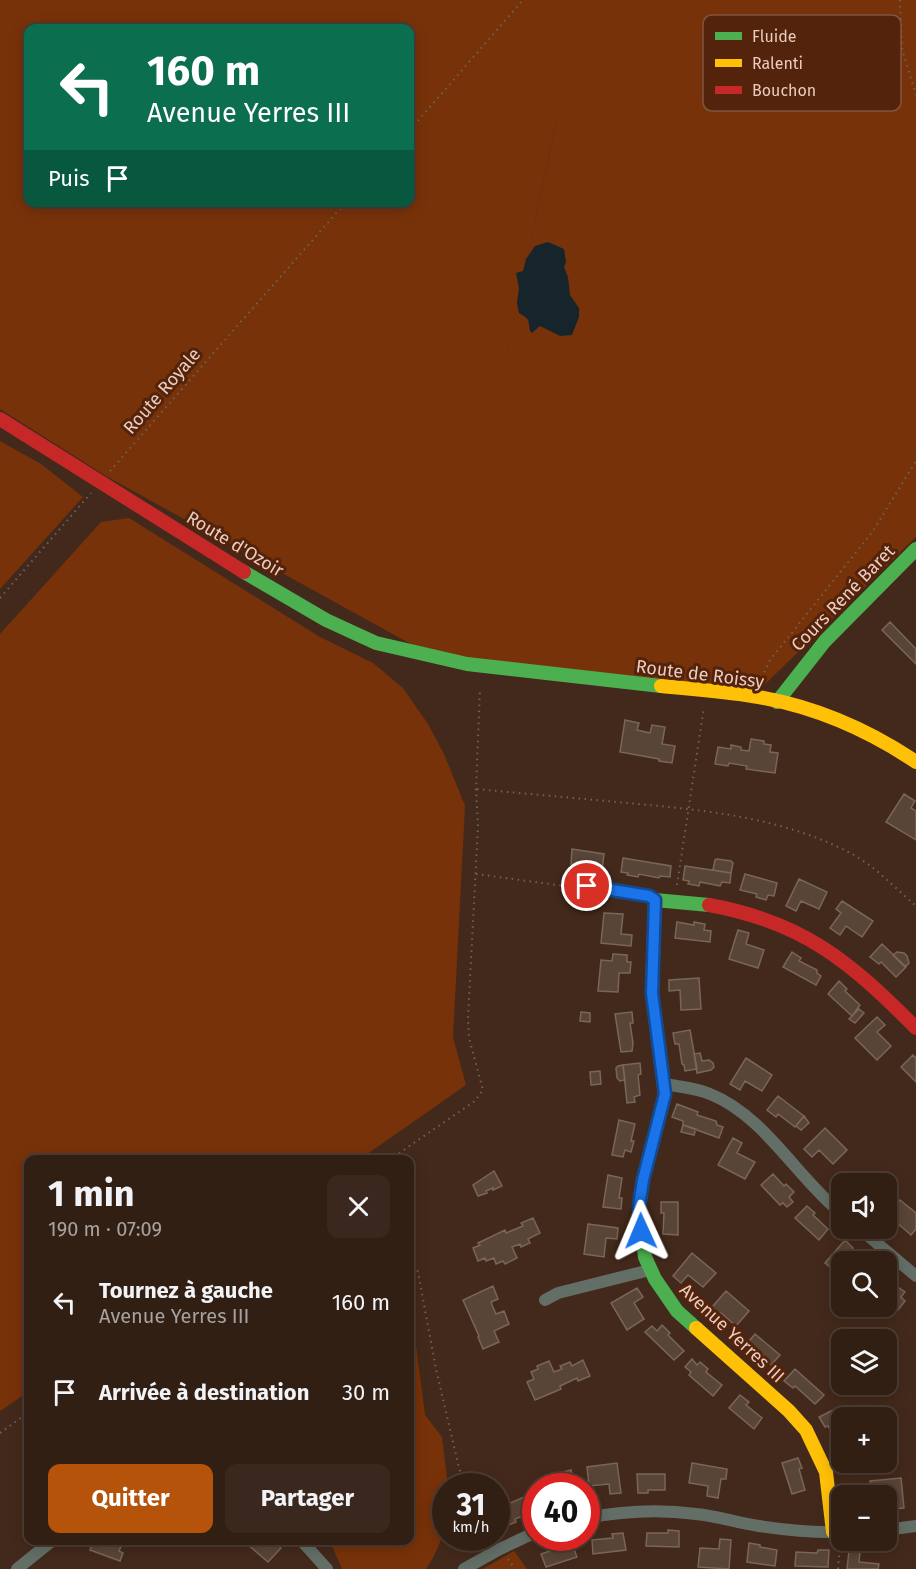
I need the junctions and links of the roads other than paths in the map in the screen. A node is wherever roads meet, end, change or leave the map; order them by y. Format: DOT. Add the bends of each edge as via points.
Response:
graph roads {
  1 [pos="0,419"];
  2 [pos="916,549"];
  3 [pos="466,664"];
  4 [pos="777,702"];
  5 [pos="916,762"];
  6 [pos="584,888"];
  7 [pos="655,900"];
  8 [pos="916,1028"];
  9 [pos="665,1084"];
  10 [pos="831,1203"];
  11 [pos="872,1239"];
  12 [pos="650,1270"];
  13 [pos="916,1276"];
  14 [pos="545,1300"];
  15 [pos="831,1497"];
  16 [pos="600,1516"];
  17 [pos="916,1526"];
  18 [pos="897,1529"];
  19 [pos="831,1532"];
  20 [pos="522,1539"];
  21 [pos="47,1545"];
  22 [pos="305,1545"];
  23 [pos="17,1569"];
  24 [pos="327,1569"];
  25 [pos="464,1569"];
  1 -- 3 [label="street, Route d'Ozoir" via="326,620 376,643"];
  2 -- 4 [label="street, Cours René Baret" via="823,640 794,674"];
  3 -- 4 [label="street, Route de Roissy" via="753,696"];
  4 -- 5 [label="street, Route de Roissy" via="850,725"];
  6 -- 7 [label="street"];
  7 -- 8 [label="street" via="762,917 812,940 867,980"];
  7 -- 9 [label="street, Avenue Yerres III" via="652,993"];
  9 -- 10 [label="street" via="709,1093 738,1109"];
  9 -- 12 [label="street, Avenue Yerres III" via="639,1206"];
  11 -- 13 [label="street"];
  12 -- 14 [label="street" via="558,1293"];
  12 -- 15 [label="street, Avenue Yerres III" via="677,1311 806,1430 826,1472"];
  16 -- 19 [label="street" via="665,1511 787,1530"];
  17 -- 18 [label="street"];
  20 -- 25 [label="street"];
  21 -- 23 [label="street"];
  22 -- 24 [label="street"];
}
